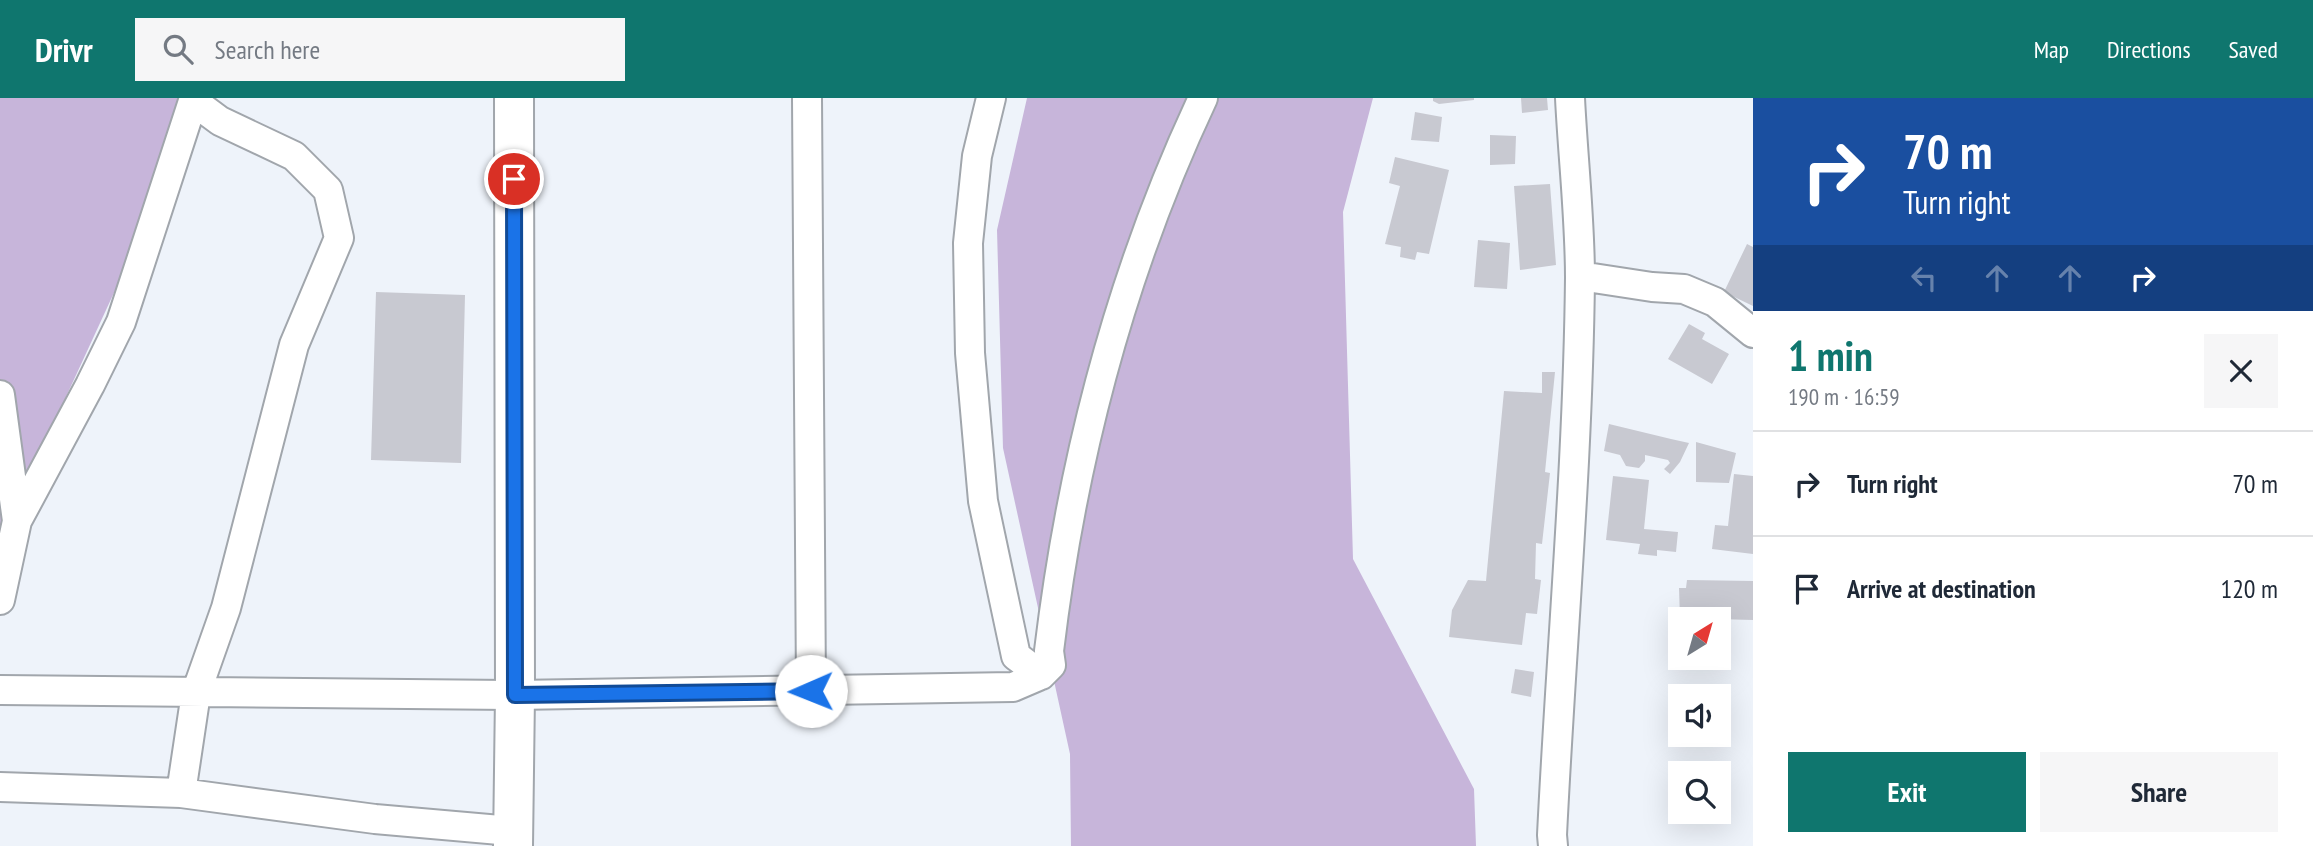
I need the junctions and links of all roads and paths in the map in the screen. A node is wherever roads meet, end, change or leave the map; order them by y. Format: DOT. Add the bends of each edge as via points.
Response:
graph roads {
  1 [pos="513,98"];
  2 [pos="807,98"];
  3 [pos="991,98"];
  4 [pos="1203,98"];
  5 [pos="1570,98"];
  6 [pos="194,99"];
  7 [pos="1580,276"];
  8 [pos="1753,333"];
  9 [pos="0,395"];
  10 [pos="17,520"];
  11 [pos="0,600"];
  12 [pos="1041,675"];
  13 [pos="0,690"];
  14 [pos="811,691"];
  15 [pos="195,693"];
  16 [pos="515,695"];
  17 [pos="0,786"];
  18 [pos="181,793"];
  19 [pos="512,839"];
  20 [pos="1553,846"];
  1 -- 16 [label="street"];
  2 -- 14 [label="street"];
  3 -- 12 [label="street" via="977,156 968,243 977,436 983,502 1016,656"];
  4 -- 12 [label="street" via="1154,210 1097,395 1068,521 1049,651 1051,664"];
  5 -- 7 [label="street"];
  6 -- 10 [label="street" via="121,322"];
  6 -- 15 [label="street" via="220,121 294,156 328,190 339,238 294,345 226,608"];
  7 -- 8 [label="street" via="1684,289 1715,302"];
  7 -- 20 [label="street" via="1574,483"];
  9 -- 10 [label="street"];
  10 -- 11 [label="street"];
  12 -- 14 [label="street" via="1013,687"];
  13 -- 15 [label="street"];
  14 -- 16 [label="street"];
  15 -- 16 [label="street"];
  15 -- 18 [label="street"];
  16 -- 19 [label="street"];
  17 -- 18 [label="street"];
  18 -- 19 [label="street"];
}
